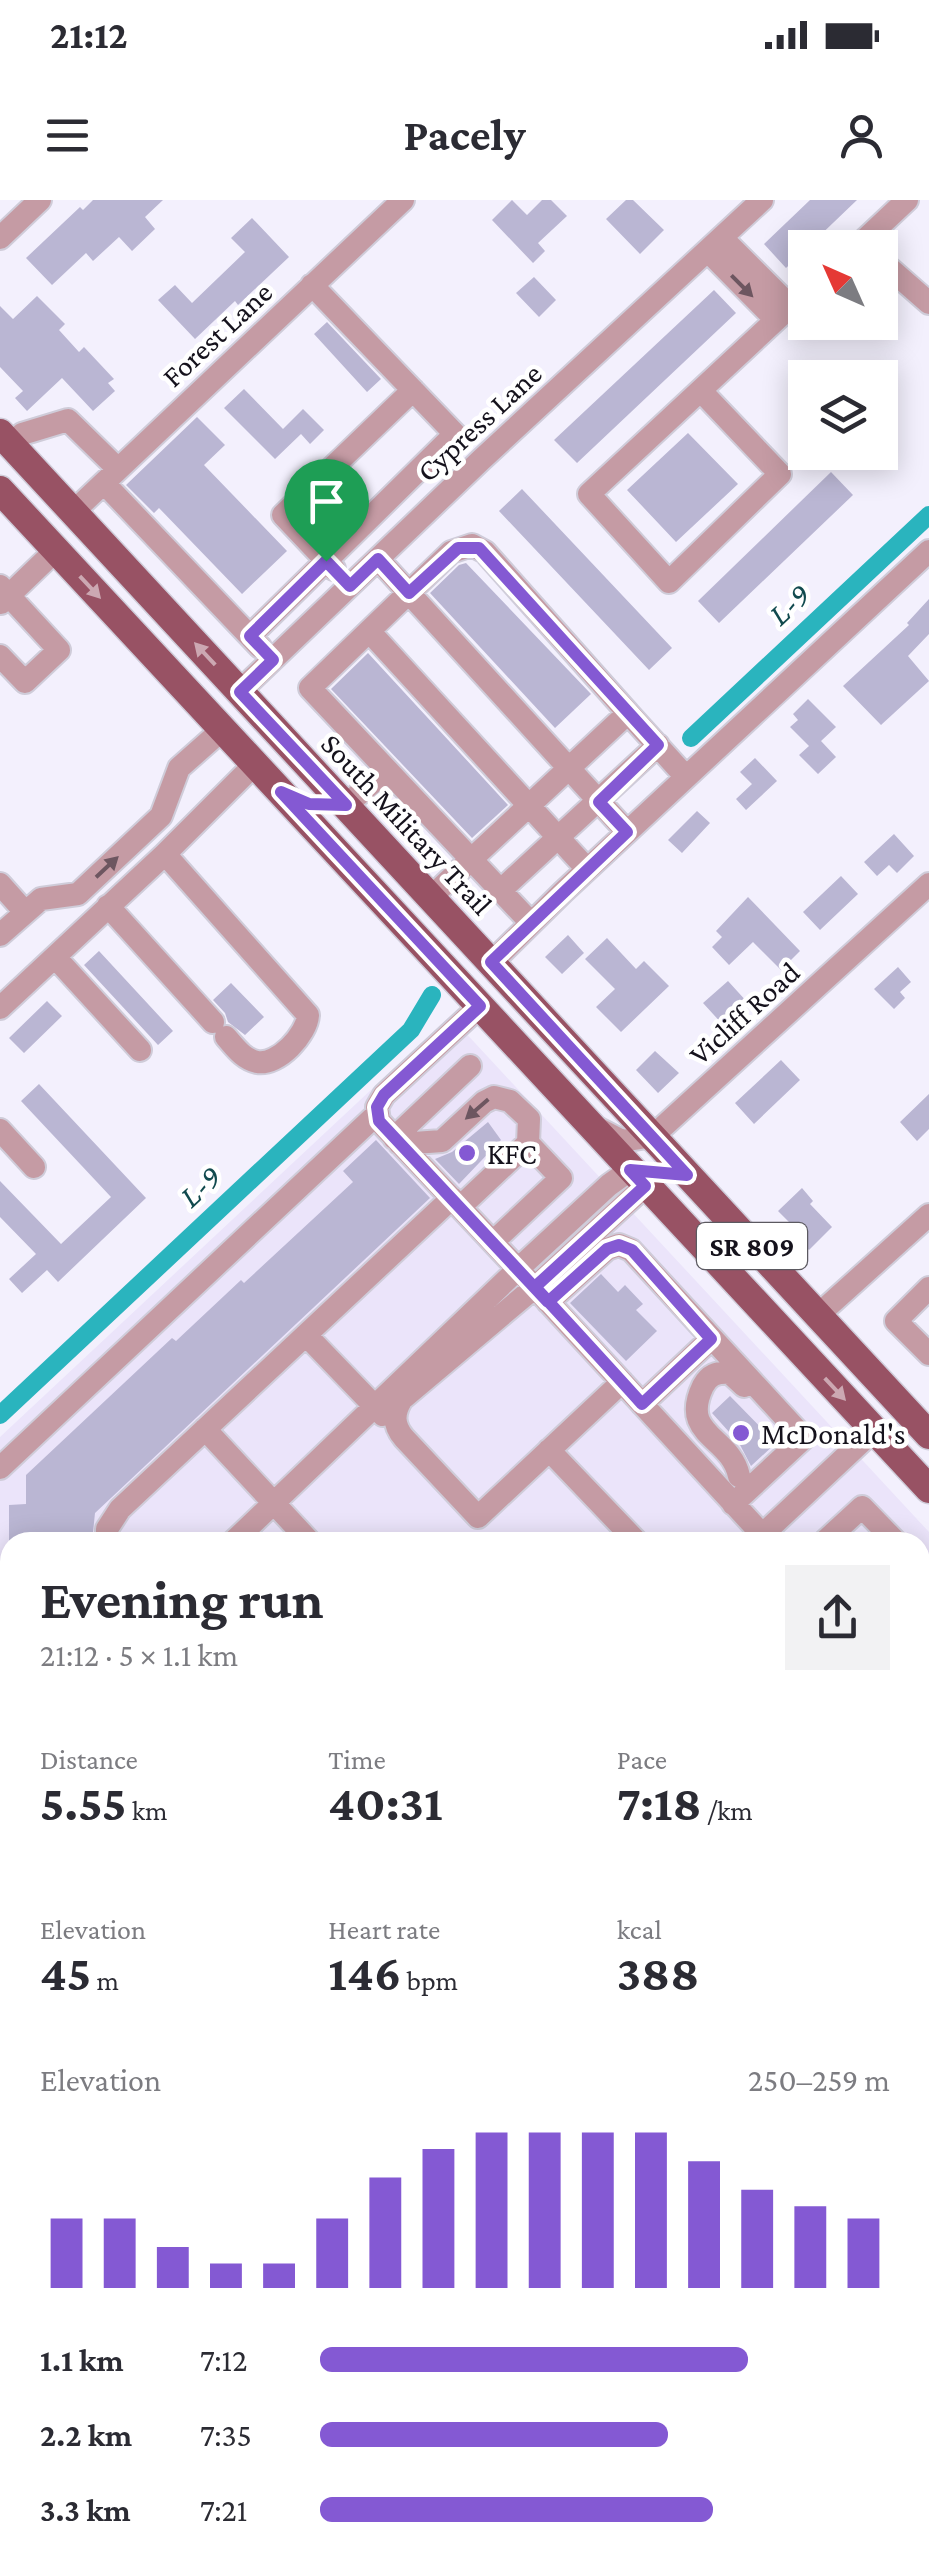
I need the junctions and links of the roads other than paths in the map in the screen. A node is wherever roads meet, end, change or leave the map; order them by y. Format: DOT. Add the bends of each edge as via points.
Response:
graph roads {
  1 [pos="40,200"];
  2 [pos="403,200"];
  3 [pos="762,200"];
  4 [pos="907,200"];
  5 [pos="877,230"];
  6 [pos="1,235"];
  7 [pos="715,244"];
  8 [pos="898,276"];
  9 [pos="312,285"];
  10 [pos="929,303"];
  11 [pos="788,304"];
  12 [pos="788,308"];
  13 [pos="413,390"];
  14 [pos="701,391"];
  15 [pos="456,434"];
  16 [pos="3,448"];
  17 [pos="481,460"];
  18 [pos="111,476"];
  19 [pos="0,490"];
  20 [pos="73,512"];
  21 [pos="56,550"];
  22 [pos="929,552"];
  23 [pos="378,559"];
  24 [pos="326,561"];
  25 [pos="120,562"];
  26 [pos="350,586"];
  27 [pos="409,593"];
  28 [pos="3,595"];
  29 [pos="369,631"];
  30 [pos="250,636"];
  31 [pos="0,656"];
  32 [pos="273,660"];
  33 [pos="240,692"];
  34 [pos="628,713"];
  35 [pos="223,729"];
  36 [pos="658,745"];
  37 [pos="256,764"];
  38 [pos="568,770"];
  39 [pos="386,771"];
  40 [pos="686,777"];
  41 [pos="281,792"];
  42 [pos="599,802"];
  43 [pos="346,805"];
  44 [pos="529,805"];
  45 [pos="627,832"];
  46 [pos="559,838"];
  47 [pos="164,854"];
  48 [pos="470,860"];
  49 [pos="346,862"];
  50 [pos="588,869"];
  51 [pos="0,884"];
  52 [pos="929,884"];
  53 [pos="423,888"];
  54 [pos="500,891"];
  55 [pos="108,906"];
  56 [pos="25,912"];
  57 [pos="531,923"];
  58 [pos="0,935"];
  59 [pos="55,957"];
  60 [pos="491,962"];
  61 [pos="480,1006"];
  62 [pos="0,1008"];
  63 [pos="140,1050"];
  64 [pos="470,1066"];
  65 [pos="377,1114"];
  66 [pos="584,1122"];
  67 [pos="0,1130"];
  68 [pos="653,1136"];
  69 [pos="397,1141"];
  70 [pos="528,1143"];
  71 [pos="34,1167"];
  72 [pos="687,1175"];
  73 [pos="637,1178"];
  74 [pos="456,1202"];
  75 [pos="929,1215"];
  76 [pos="493,1242"];
  77 [pos="518,1269"];
  78 [pos="929,1288"];
  79 [pos="542,1294"];
  80 [pos="817,1316"];
  81 [pos="306,1334"];
  82 [pos="711,1339"];
  83 [pos="929,1354"];
  84 [pos="735,1364"];
  85 [pos="622,1382"];
  86 [pos="642,1404"];
  87 [pos="375,1406"];
  88 [pos="785,1418"];
  89 [pos="206,1429"];
  90 [pos="874,1430"];
  91 [pos="398,1431"];
  92 [pos="929,1433"];
  93 [pos="549,1450"];
  94 [pos="0,1468"];
  95 [pos="741,1489"];
  96 [pos="929,1489"];
  97 [pos="274,1504"];
  98 [pos="107,1532"];
  99 [pos="244,1532"];
  100 [pos="301,1532"];
  101 [pos="627,1532"];
  102 [pos="762,1532"];
  103 [pos="771,1532"];
  104 [pos="835,1532"];
  105 [pos="886,1532"];
  1 -- 6 [label="street"];
  2 -- 9 [label="street, Forest Lane"];
  3 -- 7 [label="street, Cypress Lane"];
  4 -- 5 [label="street"];
  7 -- 11 [label="street"];
  7 -- 17 [label="street, Cypress Lane"];
  8 -- 10 [label="street"];
  9 -- 13 [label="street"];
  9 -- 18 [label="street, Forest Lane"];
  12 -- 14 [label="street"];
  13 -- 15 [label="street"];
  13 -- 24 [label="street" via="283,516"];
  14 -- 14 [label="street" via="780,474 669,582 589,494"];
  15 -- 17 [label="street"];
  15 -- 24 [label="street"];
  16 -- 18 [label="street" via="22,434 68,420"];
  16 -- 20 [label="main road" via="36,505 52,514"];
  17 -- 23 [label="street, Cypress Lane"];
  18 -- 20 [label="street, Forest Lane"];
  18 -- 30 [label="street"];
  19 -- 21 [label="main road, SR 809"];
  20 -- 25 [label="main road, South Military Trail / SR 809"];
  21 -- 25 [label="main road" via="89,545"];
  21 -- 28 [label="street"];
  21 -- 35 [label="main road, SR 809, one-way"];
  22 -- 40 [label="street"];
  23 -- 26 [label="street, Cypress Lane"];
  23 -- 27 [label="street"];
  24 -- 26 [label="street"];
  24 -- 30 [label="street"];
  33 -- 25 [label="main road, South Military Trail / SR 809, one-way"];
  26 -- 32 [label="street, Cypress Lane"];
  27 -- 29 [label="street"];
  27 -- 34 [label="street" via="458,548 479,548"];
  27 -- 38 [label="street"];
  28 -- 31 [label="street" via="60,650 25,682"];
  29 -- 39 [label="street" via="310,688"];
  29 -- 44 [label="street"];
  30 -- 32 [label="street"];
  32 -- 33 [label="street, Cypress Lane"];
  33 -- 43 [label="main road, South Military Trail / SR 809"];
  34 -- 36 [label="street"];
  34 -- 38 [label="street"];
  35 -- 37 [label="main road, SR 809"];
  56 -- 35 [label="street, one-way" via="41,899 78,894 161,816 179,768"];
  36 -- 40 [label="street"];
  36 -- 42 [label="street"];
  37 -- 41 [label="main road, SR 809"];
  37 -- 47 [label="street"];
  38 -- 42 [label="street"];
  38 -- 44 [label="street"];
  39 -- 43 [label="street"];
  39 -- 48 [label="street"];
  40 -- 45 [label="street"];
  41 -- 43 [label="main road" via="309,804"];
  41 -- 49 [label="main road, SR 809"];
  42 -- 45 [label="street"];
  42 -- 46 [label="street"];
  43 -- 53 [label="main road, South Military Trail / SR 809"];
  44 -- 46 [label="street"];
  44 -- 48 [label="street"];
  45 -- 50 [label="street"];
  46 -- 50 [label="street"];
  46 -- 54 [label="street"];
  47 -- 55 [label="street"];
  47 -- 55 [label="street" via="308,1016 300,1036 266,1062 242,1055"];
  48 -- 53 [label="street"];
  48 -- 54 [label="street"];
  49 -- 53 [label="main road" via="382,860"];
  49 -- 61 [label="main road, SR 809"];
  50 -- 57 [label="street"];
  51 -- 56 [label="street"];
  52 -- 68 [label="street, Vicliff Road"];
  53 -- 60 [label="main road, South Military Trail / SR 809"];
  54 -- 57 [label="street"];
  55 -- 59 [label="street"];
  56 -- 58 [label="street"];
  57 -- 60 [label="street"];
  59 -- 62 [label="street"];
  59 -- 63 [label="street"];
  60 -- 68 [label="main road, South Military Trail / SR 809"];
  61 -- 65 [label="street" via="384,1095"];
  61 -- 66 [label="main road, SR 809"];
  64 -- 69 [label="street"];
  65 -- 69 [label="street"];
  65 -- 94 [label="street"];
  66 -- 68 [label="street" via="622,1140"];
  66 -- 73 [label="main road, SR 809"];
  67 -- 71 [label="street"];
  68 -- 72 [label="main road, South Military Trail / SR 809"];
  70 -- 69 [label="street, one-way" via="529,1119 494,1096 442,1140"];
  69 -- 74 [label="street"];
  70 -- 74 [label="street"];
  70 -- 76 [label="street" via="561,1178"];
  72 -- 73 [label="main road"];
  72 -- 80 [label="main road, South Military Trail / SR 809"];
  73 -- 77 [label="street" via="609,1184"];
  73 -- 79 [label="street"];
  73 -- 90 [label="main road, SR 809, one-way"];
  74 -- 76 [label="street"];
  74 -- 81 [label="street"];
  75 -- 80 [label="street"];
  76 -- 77 [label="street"];
  77 -- 79 [label="street"];
  77 -- 87 [label="street"];
  78 -- 83 [label="street" via="896,1321"];
  79 -- 82 [label="street" via="612,1246 632,1250"];
  79 -- 85 [label="street"];
  79 -- 91 [label="street" via="402,1399 395,1414"];
  80 -- 92 [label="main road, South Military Trail / SR 809"];
  81 -- 87 [label="street"];
  81 -- 89 [label="street"];
  82 -- 84 [label="street"];
  82 -- 86 [label="street"];
  84 -- 88 [label="street"];
  84 -- 95 [label="street" via="701,1375 687,1410"];
  85 -- 86 [label="street"];
  85 -- 93 [label="street"];
  86 -- 95 [label="street"];
  87 -- 91 [label="street"];
  87 -- 97 [label="street"];
  88 -- 95 [label="street" via="804,1438"];
  88 -- 95 [label="street" via="772,1415 750,1392 702,1390 696,1419 736,1464"];
  89 -- 97 [label="street"];
  89 -- 98 [label="street" via="120,1508"];
  90 -- 96 [label="main road, SR 809"];
  90 -- 103 [label="street"];
  91 -- 93 [label="street" via="478,1517"];
  93 -- 101 [label="street"];
  95 -- 102 [label="street"];
  97 -- 99 [label="street"];
  97 -- 100 [label="street"];
  104 -- 105 [label="street" via="862,1507"];
}
